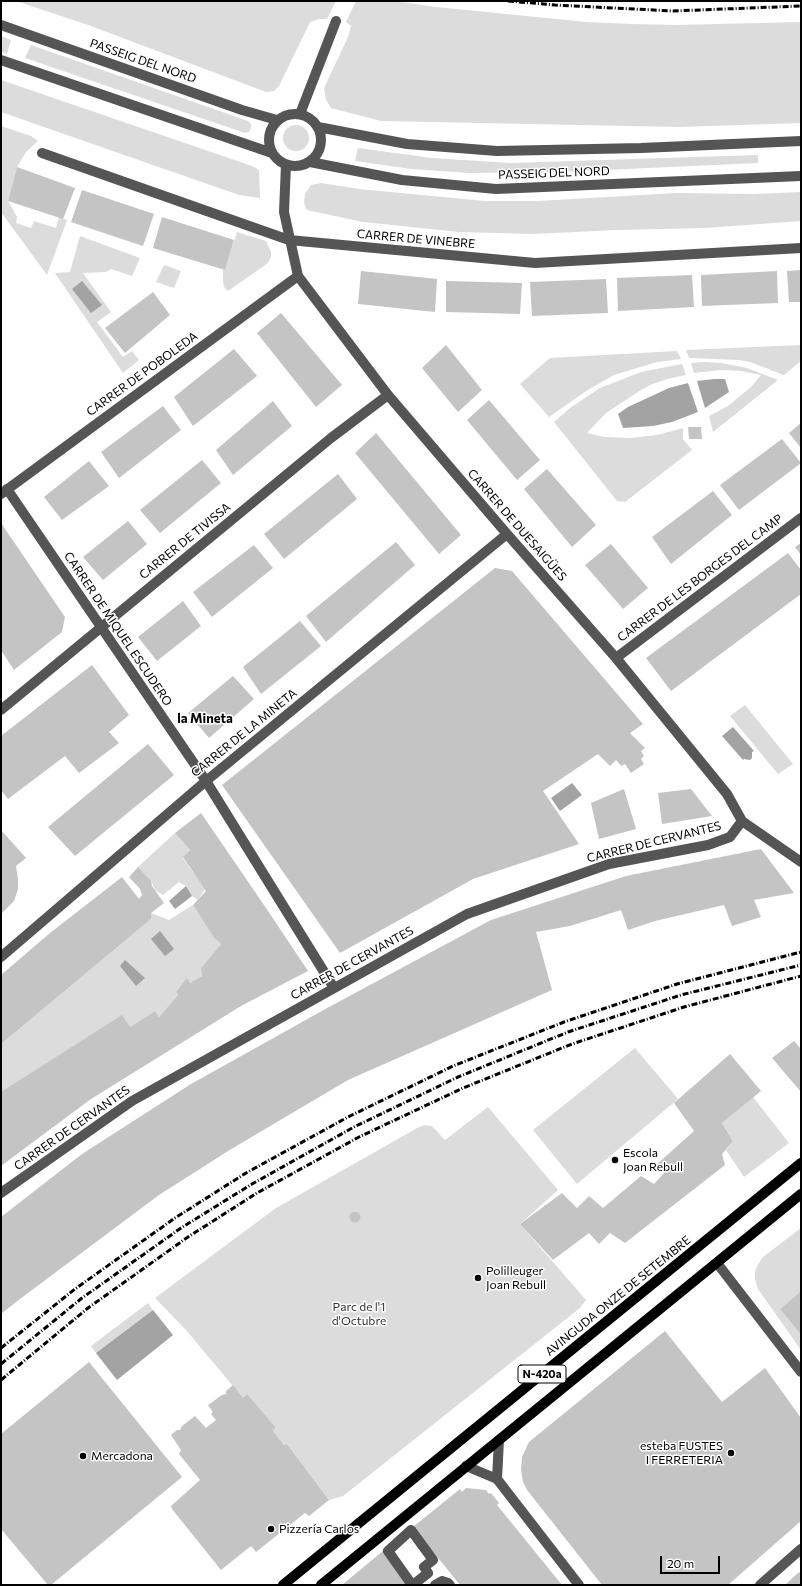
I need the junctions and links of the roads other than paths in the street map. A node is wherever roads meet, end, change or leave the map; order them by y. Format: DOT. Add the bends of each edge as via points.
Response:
graph roads {
  1 [pos="336,21"];
  2 [pos="1,25"];
  3 [pos="1,60"];
  4 [pos="300,114"];
  5 [pos="277,120"];
  6 [pos="318,127"];
  7 [pos="801,141"];
  8 [pos="42,153"];
  9 [pos="272,153"];
  10 [pos="310,162"];
  11 [pos="286,165"];
  12 [pos="801,176"];
  13 [pos="290,240"];
  14 [pos="801,248"];
  15 [pos="298,276"];
  16 [pos="388,395"];
  17 [pos="4,492"];
  18 [pos="801,518"];
  19 [pos="507,534"];
  20 [pos="101,627"];
  21 [pos="616,658"];
  22 [pos="1,710"];
  23 [pos="206,781"];
  24 [pos="742,821"];
  25 [pos="801,862"];
  26 [pos="1,957"];
  27 [pos="334,988"];
  28 [pos="801,1162"];
  29 [pos="1,1193"];
  30 [pos="801,1194"];
  31 [pos="717,1263"];
  32 [pos="801,1372"];
  33 [pos="498,1440"];
  34 [pos="466,1466"];
  35 [pos="497,1479"];
  36 [pos="801,1549"];
  37 [pos="283,1585"];
  38 [pos="321,1585"];
  39 [pos="413,1585"];
  40 [pos="434,1585"];
  41 [pos="450,1585"];
  42 [pos="579,1585"];
  43 [pos="760,1585"];
  1 -- 4 [label="street"];
  2 -- 5 [label="street, PASSEIG DEL NORD"];
  3 -- 9 [label="street"];
  4 -- 5 [label="street" via="284,116"];
  4 -- 6 [label="street" via="311,118"];
  5 -- 9 [label="street" via="268,139"];
  6 -- 7 [label="street, PASSEIG DEL NORD" via="407,144 497,151"];
  6 -- 10 [label="street" via="321,133 321,146"];
  8 -- 13 [label="street, CARRER DE VINEBRE"];
  9 -- 11 [label="street"];
  10 -- 11 [label="street"];
  10 -- 12 [label="street, PASSEIG DEL NORD" via="402,180 496,189"];
  11 -- 13 [label="street, CARRER DE DUESAIGÜES" via="284,212"];
  13 -- 14 [label="street, CARRER DE VINEBRE" via="534,263"];
  13 -- 15 [label="street, CARRER DE DUESAIGÜES"];
  15 -- 16 [label="street, CARRER DE DUESAIGÜES"];
  15 -- 17 [label="street, CARRER DE POBOLEDA"];
  16 -- 19 [label="street, CARRER DE DUESAIGÜES"];
  16 -- 20 [label="street, CARRER DE TIVISSA"];
  17 -- 20 [label="street, CARRER DE MIQUEL ESCUDERO"];
  18 -- 21 [label="street, CARRER DE LES BORGES DEL CAMP"];
  19 -- 21 [label="street, CARRER DE DUESAIGÜES"];
  19 -- 23 [label="street, CARRER DE LA MINETA"];
  20 -- 22 [label="street, CARRER DE TIVISSA"];
  20 -- 23 [label="street, CARRER DE MIQUEL ESCUDERO"];
  21 -- 24 [label="street, CARRER DE DUESAIGÜES" via="727,794"];
  23 -- 26 [label="street, CARRER DE LA MINETA"];
  23 -- 27 [label="street, CARRER DE MIQUEL ESCUDERO"];
  24 -- 25 [label="street, CARRER DE DUESAIGÜES"];
  24 -- 27 [label="street, CARRER DE CERVANTES" via="730,837 708,845 609,864 467,914"];
  27 -- 29 [label="street, CARRER DE CERVANTES" via="132,1101"];
  28 -- 37 [label="main road, AVINGUDA ONZE DE SETEMBRE / N-420a"];
  30 -- 31 [label="main road, N-420a"];
  31 -- 32 [label="street"];
  31 -- 33 [label="main road, N-420a"];
  33 -- 34 [label="main road, N-420a"];
  33 -- 35 [label="street"];
  34 -- 35 [label="street"];
  34 -- 38 [label="main road, N-420a"];
  35 -- 42 [label="street"];
  36 -- 43 [label="street"];
  39 -- 39 [label="street" via="388,1551 411,1530 433,1560 424,1567 428,1573"];
  40 -- 41 [label="street" via="442,1581"];
}
